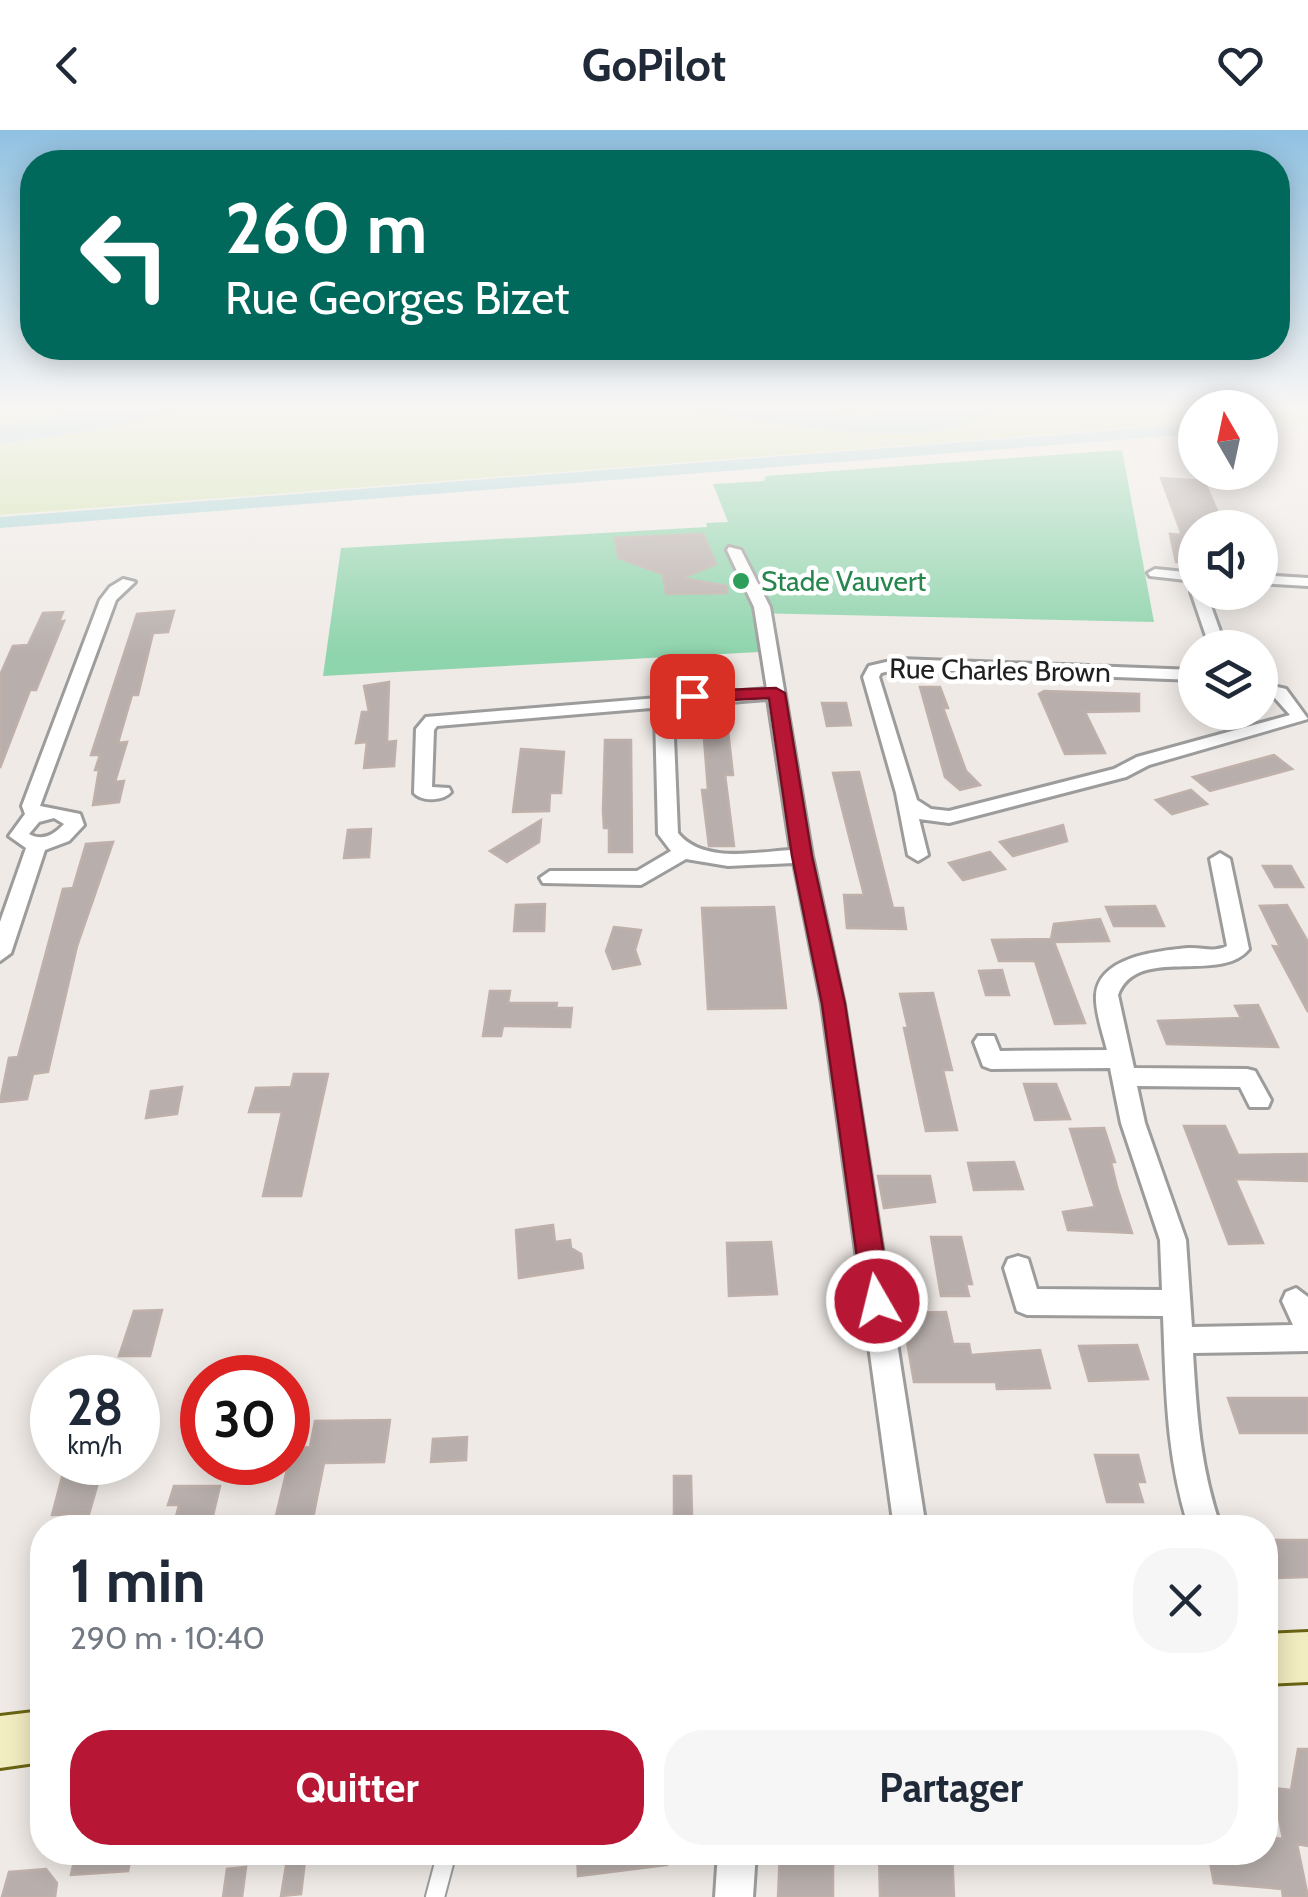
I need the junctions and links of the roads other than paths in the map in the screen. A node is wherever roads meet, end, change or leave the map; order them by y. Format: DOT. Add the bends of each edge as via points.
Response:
graph roads {
  1 [pos="734,550"];
  2 [pos="1155,572"];
  3 [pos="1178,575"];
  4 [pos="1278,580"];
  5 [pos="128,582"];
  6 [pos="1308,582"];
  7 [pos="1178,674"];
  8 [pos="1278,692"];
  9 [pos="776,693"];
  10 [pos="656,703"];
  11 [pos="1278,723"];
  12 [pos="1254,730"];
  13 [pos="442,792"];
  14 [pos="903,793"];
  15 [pos="34,816"];
  16 [pos="37,844"];
  17 [pos="683,852"];
  18 [pos="918,855"];
  19 [pos="802,856"];
  20 [pos="1220,859"];
  21 [pos="550,878"];
  22 [pos="0,953"];
  23 [pos="986,1042"];
  24 [pos="1122,1068"];
  25 [pos="1259,1100"];
  26 [pos="1018,1268"];
  27 [pos="1296,1300"];
  28 [pos="1177,1302"];
  29 [pos="1308,1327"];
  30 [pos="1308,1338"];
  31 [pos="1179,1340"];
  32 [pos="908,1515"];
  33 [pos="1201,1515"];
  34 [pos="1308,1657"];
  35 [pos="1278,1658"];
  36 [pos="30,1738"];
  37 [pos="0,1742"];
  38 [pos="444,1865"];
  39 [pos="736,1865"];
  40 [pos="435,1897"];
  41 [pos="734,1897"];
  1 -- 9 [label="street" via="762,607"];
  2 -- 3 [label="street"];
  4 -- 6 [label="street"];
  5 -- 15 [label="street" via="108,600 77,676"];
  7 -- 14 [label="street, Rue Charles Brown" via="886,664 872,676"];
  8 -- 11 [label="street" via="1300,717"];
  9 -- 10 [label="street"];
  9 -- 19 [label="street"];
  10 -- 13 [label="street" via="432,720 425,729 422,793"];
  10 -- 17 [label="street" via="664,713 668,834"];
  12 -- 14 [label="street" via="1143,761 1120,774 950,817 926,815"];
  14 -- 18 [label="street, Rue Charles Brown"];
  15 -- 16 [label="street" via="19,836"];
  15 -- 16 [label="street" via="55,812 73,818 68,833"];
  16 -- 22 [label="street"];
  17 -- 19 [label="street" via="706,859"];
  17 -- 21 [label="street" via="641,878"];
  19 -- 32 [label="street" via="834,1004"];
  20 -- 24 [label="street" via="1238,949 1218,958 1192,955 1134,966 1115,977 1107,995"];
  23 -- 24 [label="street" via="991,1060"];
  24 -- 25 [label="street" via="1247,1078"];
  24 -- 28 [label="street" via="1173,1240"];
  26 -- 28 [label="street" via="1027,1302"];
  27 -- 29 [label="street"];
  28 -- 31 [label="street"];
  30 -- 31 [label="street"];
  31 -- 33 [label="street" via="1184,1449"];
  34 -- 35 [label="main road"];
  36 -- 37 [label="main road"];
  38 -- 40 [label="lane"];
  39 -- 41 [label="street"];
}
